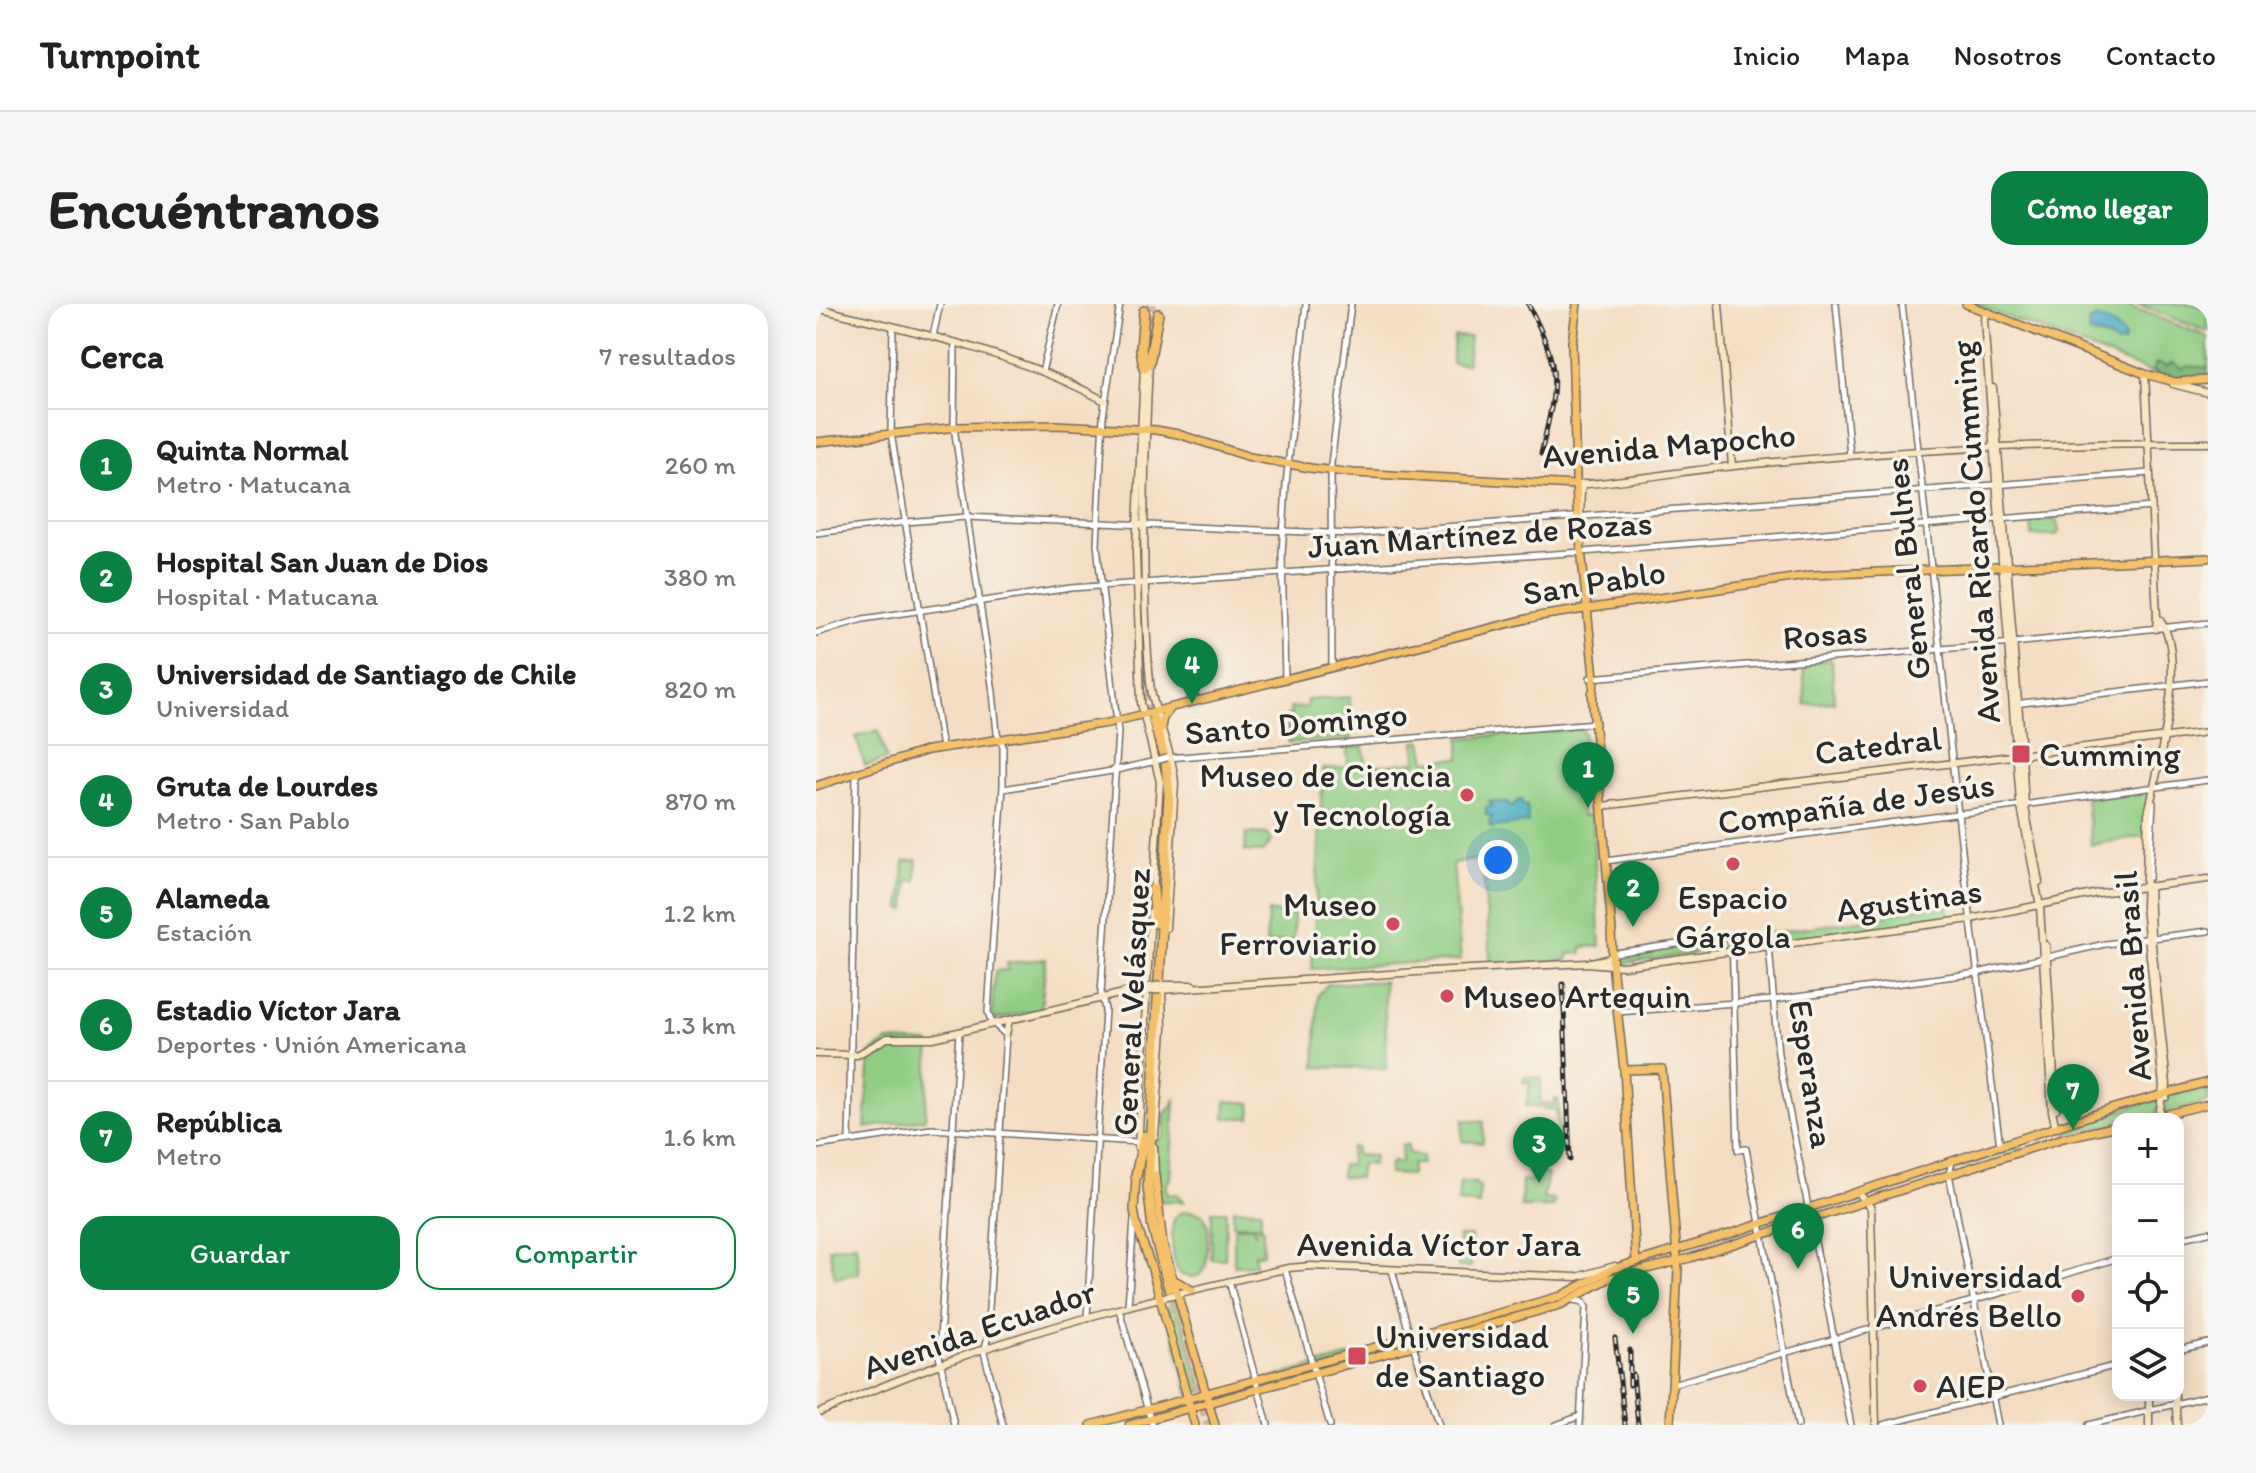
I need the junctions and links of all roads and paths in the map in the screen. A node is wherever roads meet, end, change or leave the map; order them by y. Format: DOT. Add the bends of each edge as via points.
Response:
graph roads {
  1 [pos="940,304"];
  2 [pos="1058,304"];
  3 [pos="1120,304"];
  4 [pos="1306,304"];
  5 [pos="1351,304"];
  6 [pos="1577,304"];
  7 [pos="1719,304"];
  8 [pos="1836,304"];
  9 [pos="1902,304"];
  10 [pos="1966,304"];
  11 [pos="1146,307"];
  12 [pos="816,308"];
  13 [pos="1157,309"];
  14 [pos="1987,312"];
  15 [pos="893,326"];
  16 [pos="933,336"];
  17 [pos="955,342"];
  18 [pos="1147,366"];
  19 [pos="1042,372"];
  20 [pos="2145,374"];
  21 [pos="2208,380"];
  22 [pos="2166,381"];
  23 [pos="2208,393"];
  24 [pos="1105,401"];
  25 [pos="954,427"];
  26 [pos="1102,428"];
  27 [pos="1142,430"];
  28 [pos="891,433"];
  29 [pos="816,442"];
  30 [pos="2148,442"];
  31 [pos="2208,443"];
  32 [pos="1995,445"];
  33 [pos="1918,450"];
  34 [pos="1850,456"];
  35 [pos="1287,464"];
  36 [pos="1732,466"];
  37 [pos="1331,470"];
  38 [pos="2150,473"];
  39 [pos="1580,484"];
  40 [pos="1999,484"];
  41 [pos="1922,491"];
  42 [pos="2152,507"];
  43 [pos="966,517"];
  44 [pos="1580,517"];
  45 [pos="2001,518"];
  46 [pos="906,522"];
  47 [pos="1098,523"];
  48 [pos="1140,525"];
  49 [pos="1926,525"];
  50 [pos="1284,531"];
  51 [pos="816,533"];
  52 [pos="1330,533"];
  53 [pos="1582,552"];
  54 [pos="2208,558"];
  55 [pos="2155,561"];
  56 [pos="2005,568"];
  57 [pos="1331,570"];
  58 [pos="1931,571"];
  59 [pos="1283,572"];
  60 [pos="1141,583"];
  61 [pos="1100,586"];
  62 [pos="979,603"];
  63 [pos="1587,609"];
  64 [pos="920,612"];
  65 [pos="2157,617"];
  66 [pos="2208,623"];
  67 [pos="2167,627"];
  68 [pos="2156,629"];
  69 [pos="816,633"];
  70 [pos="2011,644"];
  71 [pos="1940,649"];
  72 [pos="1332,667"];
  73 [pos="1592,678"];
  74 [pos="1285,679"];
  75 [pos="2208,681"];
  76 [pos="2173,686"];
  77 [pos="2016,704"];
  78 [pos="1171,708"];
  79 [pos="1150,716"];
  80 [pos="1117,721"];
  81 [pos="1596,723"];
  82 [pos="1161,728"];
  83 [pos="2208,732"];
  84 [pos="2164,737"];
  85 [pos="1000,740"];
  86 [pos="942,748"];
  87 [pos="2020,754"];
  88 [pos="1169,758"];
  89 [pos="1157,761"];
  90 [pos="1953,762"];
  91 [pos="1116,771"];
  92 [pos="856,773"];
  93 [pos="2208,780"];
  94 [pos="816,786"];
  95 [pos="2154,787"];
  96 [pos="1003,789"];
  97 [pos="2022,804"];
  98 [pos="1602,806"];
  99 [pos="1958,813"];
  100 [pos="1606,861"];
  101 [pos="2208,879"];
  102 [pos="1169,884"];
  103 [pos="2147,886"];
  104 [pos="1153,889"];
  105 [pos="2041,904"];
  106 [pos="1971,919"];
  107 [pos="1159,921"];
  108 [pos="2208,931"];
  109 [pos="2148,938"];
  110 [pos="1769,946"];
  111 [pos="1733,951"];
  112 [pos="2045,958"];
  113 [pos="1613,960"];
  114 [pos="1977,973"];
  115 [pos="1161,988"];
  116 [pos="1148,989"];
  117 [pos="1103,999"];
  118 [pos="1774,1000"];
  119 [pos="1734,1003"];
  120 [pos="1617,1012"];
  121 [pos="1009,1020"];
  122 [pos="995,1024"];
  123 [pos="959,1032"];
  124 [pos="1006,1035"];
  125 [pos="816,1054"];
  126 [pos="851,1055"];
  127 [pos="1621,1068"];
  128 [pos="2208,1082"];
  129 [pos="2165,1094"];
  130 [pos="2208,1104"];
  131 [pos="2159,1113"];
  132 [pos="2176,1113"];
  133 [pos="2096,1115"];
  134 [pos="2112,1127"];
  135 [pos="2059,1128"];
  136 [pos="2099,1130"];
  137 [pos="953,1131"];
  138 [pos="1000,1133"];
  139 [pos="2031,1137"];
  140 [pos="1144,1138"];
  141 [pos="2063,1138"];
  142 [pos="1097,1139"];
  143 [pos="849,1141"];
  144 [pos="816,1146"];
  145 [pos="2000,1147"];
  146 [pos="2027,1149"];
  147 [pos="1952,1162"];
  148 [pos="1949,1174"];
  149 [pos="1155,1175"];
  150 [pos="1136,1176"];
  151 [pos="1858,1192"];
  152 [pos="1867,1201"];
  153 [pos="1807,1209"];
  154 [pos="1134,1212"];
  155 [pos="1809,1219"];
  156 [pos="1759,1225"];
  157 [pos="2208,1232"];
  158 [pos="1726,1235"];
  159 [pos="1761,1235"];
  160 [pos="2184,1238"];
  161 [pos="1718,1249"];
  162 [pos="1676,1251"];
  163 [pos="2112,1260"];
  164 [pos="1678,1261"];
  165 [pos="1636,1262"];
  166 [pos="1625,1265"];
  167 [pos="1285,1269"];
  168 [pos="1392,1270"];
  169 [pos="1229,1281"];
  170 [pos="1168,1289"];
  171 [pos="1192,1290"];
  172 [pos="1170,1300"];
  173 [pos="1574,1300"];
  174 [pos="1974,1301"];
  175 [pos="1128,1306"];
  176 [pos="1181,1306"];
  177 [pos="1119,1309"];
  178 [pos="1163,1310"];
  179 [pos="1087,1318"];
  180 [pos="1469,1320"];
  181 [pos="1874,1328"];
  182 [pos="1466,1332"];
  183 [pos="1410,1336"];
  184 [pos="1834,1339"];
  185 [pos="987,1340"];
  186 [pos="2208,1343"];
  187 [pos="1413,1346"];
  188 [pos="994,1347"];
  189 [pos="2184,1349"];
  190 [pos="984,1350"];
  191 [pos="1784,1353"];
  192 [pos="941,1363"];
  193 [pos="1312,1363"];
  194 [pos="2112,1367"];
  195 [pos="1315,1374"];
  196 [pos="1202,1378"];
  197 [pos="1256,1379"];
  198 [pos="1672,1384"];
  199 [pos="1221,1389"];
  200 [pos="1259,1389"];
  201 [pos="1206,1393"];
  202 [pos="2208,1396"];
  203 [pos="1993,1397"];
  204 [pos="1188,1398"];
  205 [pos="2149,1401"];
  206 [pos="2176,1401"];
  207 [pos="1209,1403"];
  208 [pos="2176,1404"];
  209 [pos="1190,1408"];
  210 [pos="1147,1409"];
  211 [pos="2149,1411"];
  212 [pos="816,1414"];
  213 [pos="1580,1416"];
  214 [pos="1151,1422"];
  215 [pos="954,1425"];
  216 [pos="1003,1425"];
  217 [pos="1091,1425"];
  218 [pos="1129,1425"];
  219 [pos="1195,1425"];
  220 [pos="1215,1425"];
  221 [pos="1268,1425"];
  222 [pos="1330,1425"];
  223 [pos="1439,1425"];
  224 [pos="1556,1425"];
  225 [pos="1580,1425"];
  226 [pos="1670,1425"];
  227 [pos="1798,1425"];
  228 [pos="1851,1425"];
  229 [pos="1876,1425"];
  230 [pos="1883,1425"];
  231 [pos="1998,1425"];
  232 [pos="2089,1425"];
  233 [pos="2149,1425"];
  234 [pos="2177,1425"];
  1 -- 16 [label="street"];
  2 -- 19 [label="street"];
  3 -- 24 [label="street"];
  4 -- 35 [label="street"];
  5 -- 37 [label="street"];
  6 -- 39 [label="main road" via="1572,343"];
  7 -- 36 [label="main road"];
  8 -- 34 [label="street"];
  9 -- 33 [label="street, General Bulnes"];
  10 -- 14 [label="main road"];
  11 -- 18 [label="highway" via="1141,343"];
  12 -- 15 [label="main road"];
  13 -- 18 [label="highway"];
  14 -- 20 [label="main road"];
  14 -- 32 [label="main road, Avenida Ricardo Cumming"];
  15 -- 16 [label="main road"];
  15 -- 28 [label="street"];
  16 -- 17 [label="main road"];
  17 -- 19 [label="main road"];
  17 -- 25 [label="street"];
  18 -- 27 [label="main road"];
  18 -- 27 [label="main road"];
  19 -- 24 [label="main road"];
  20 -- 22 [label="main road"];
  20 -- 30 [label="main road"];
  21 -- 22 [label="main road"];
  22 -- 23 [label="main road"];
  24 -- 26 [label="street"];
  25 -- 26 [label="main road, Avenida Mapocho"];
  25 -- 28 [label="main road, Avenida Mapocho"];
  25 -- 43 [label="street"];
  26 -- 27 [label="main road, Avenida Mapocho"];
  26 -- 47 [label="street"];
  27 -- 35 [label="main road, Avenida Mapocho" via="1178,434"];
  27 -- 48 [label="main road"];
  28 -- 29 [label="main road, Avenida Mapocho"];
  28 -- 46 [label="street"];
  30 -- 31 [label="main road, Avenida Mapocho"];
  30 -- 32 [label="main road, Avenida Mapocho"];
  30 -- 38 [label="main road"];
  32 -- 33 [label="main road, Avenida Mapocho"];
  32 -- 40 [label="main road, Avenida Ricardo Cumming"];
  33 -- 34 [label="main road, Avenida Mapocho"];
  33 -- 41 [label="street, General Bulnes"];
  34 -- 36 [label="main road, Avenida Mapocho"];
  35 -- 37 [label="main road, Avenida Mapocho"];
  35 -- 50 [label="street"];
  36 -- 39 [label="main road, Avenida Mapocho"];
  37 -- 39 [label="main road, Avenida Mapocho"];
  37 -- 52 [label="street"];
  38 -- 40 [label="street"];
  38 -- 42 [label="main road"];
  39 -- 44 [label="main road"];
  40 -- 41 [label="street"];
  40 -- 45 [label="main road, Avenida Ricardo Cumming"];
  41 -- 44 [label="street"];
  41 -- 49 [label="street, General Bulnes"];
  42 -- 45 [label="street, Juan Martínez de Rozas"];
  42 -- 55 [label="main road"];
  43 -- 46 [label="street"];
  43 -- 47 [label="street"];
  43 -- 62 [label="street"];
  44 -- 52 [label="street"];
  44 -- 53 [label="main road"];
  45 -- 49 [label="street, Juan Martínez de Rozas"];
  45 -- 56 [label="main road, Avenida Ricardo Cumming"];
  46 -- 51 [label="street"];
  46 -- 64 [label="street"];
  47 -- 48 [label="street"];
  47 -- 61 [label="street"];
  48 -- 50 [label="street"];
  48 -- 60 [label="main road"];
  49 -- 53 [label="street, Juan Martínez de Rozas"];
  49 -- 58 [label="street, General Bulnes"];
  50 -- 52 [label="street"];
  50 -- 59 [label="street"];
  52 -- 57 [label="street"];
  53 -- 57 [label="street, Juan Martínez de Rozas"];
  53 -- 63 [label="main road"];
  54 -- 55 [label="main road, San Pablo"];
  55 -- 56 [label="main road, San Pablo"];
  55 -- 65 [label="main road"];
  56 -- 58 [label="main road, San Pablo"];
  56 -- 70 [label="main road, Avenida Ricardo Cumming"];
  57 -- 59 [label="street, Juan Martínez de Rozas"];
  57 -- 72 [label="street"];
  58 -- 63 [label="main road, San Pablo" via="1801,576"];
  58 -- 71 [label="street, General Bulnes"];
  59 -- 60 [label="street, Juan Martínez de Rozas"];
  59 -- 74 [label="street"];
  60 -- 61 [label="street, Juan Martínez de Rozas"];
  60 -- 79 [label="main road"];
  60 -- 79 [label="main road"];
  61 -- 62 [label="street, Juan Martínez de Rozas"];
  61 -- 80 [label="street"];
  62 -- 64 [label="street, Juan Martínez de Rozas"];
  62 -- 85 [label="street"];
  63 -- 72 [label="main road, San Pablo" via="1518,620"];
  63 -- 73 [label="main road"];
  64 -- 69 [label="street, Juan Martínez de Rozas" via="863,619"];
  64 -- 86 [label="street"];
  65 -- 67 [label="main road"];
  65 -- 68 [label="main road"];
  66 -- 67 [label="street, Rosas"];
  67 -- 68 [label="street, Rosas"];
  67 -- 76 [label="main road, Avenida Brasil"];
  68 -- 70 [label="street, Rosas"];
  70 -- 71 [label="street, Rosas"];
  70 -- 77 [label="main road, Avenida Ricardo Cumming"];
  71 -- 73 [label="street, Rosas"];
  71 -- 90 [label="street, General Bulnes"];
  72 -- 74 [label="main road, San Pablo"];
  73 -- 81 [label="main road"];
  74 -- 78 [label="main road, San Pablo"];
  75 -- 76 [label="street"];
  76 -- 77 [label="street"];
  76 -- 84 [label="main road, Avenida Brasil"];
  77 -- 87 [label="main road, Avenida Ricardo Cumming"];
  78 -- 79 [label="main road, San Pablo"];
  78 -- 82 [label="main road"];
  79 -- 80 [label="main road, San Pablo"];
  79 -- 82 [label="main road"];
  79 -- 89 [label="main road"];
  79 -- 107 [label="highway, General Velásquez" via="1164,791"];
  80 -- 85 [label="main road, San Pablo"];
  80 -- 91 [label="street"];
  81 -- 88 [label="street, Santo Domingo"];
  81 -- 98 [label="main road"];
  82 -- 88 [label="main road"];
  83 -- 84 [label="main road, Catedral"];
  84 -- 87 [label="main road, Catedral"];
  84 -- 95 [label="main road, Avenida Brasil"];
  85 -- 86 [label="main road, San Pablo"];
  85 -- 96 [label="street"];
  86 -- 92 [label="main road, San Pablo"];
  87 -- 90 [label="main road, Catedral"];
  87 -- 97 [label="main road, Avenida Ricardo Cumming"];
  88 -- 89 [label="street, Santo Domingo, bridge"];
  88 -- 102 [label="main road" via="1175,790"];
  89 -- 91 [label="street, Santo Domingo"];
  89 -- 104 [label="main road" via="1160,795"];
  90 -- 98 [label="main road, Catedral"];
  90 -- 99 [label="street, General Bulnes"];
  91 -- 96 [label="street, Santo Domingo"];
  91 -- 117 [label="street"];
  92 -- 94 [label="main road, San Pablo"];
  92 -- 126 [label="street"];
  93 -- 95 [label="street, Compañía de Jesús"];
  95 -- 97 [label="street, Compañía de Jesús"];
  95 -- 103 [label="main road, Avenida Brasil"];
  96 -- 122 [label="street" via="988,1012"];
  97 -- 99 [label="street, Compañía de Jesús"];
  97 -- 105 [label="main road, Avenida Ricardo Cumming"];
  98 -- 100 [label="main road"];
  99 -- 100 [label="street, Compañía de Jesús"];
  99 -- 106 [label="street, General Bulnes"];
  100 -- 113 [label="main road"];
  101 -- 103 [label="main road, Agustinas"];
  102 -- 107 [label="highway"];
  102 -- 115 [label="main road"];
  103 -- 105 [label="main road, Agustinas"];
  103 -- 109 [label="main road, Avenida Brasil"];
  104 -- 107 [label="highway"];
  104 -- 116 [label="main road"];
  105 -- 106 [label="main road, Agustinas"];
  105 -- 112 [label="main road, Avenida Ricardo Cumming"];
  106 -- 110 [label="main road, Agustinas"];
  106 -- 114 [label="street, General Bulnes"];
  107 -- 140 [label="highway, General Velásquez"];
  108 -- 109 [label="street"];
  109 -- 112 [label="street"];
  109 -- 129 [label="main road, Avenida Brasil"];
  110 -- 111 [label="main road, Agustinas"];
  110 -- 118 [label="street, Esperanza"];
  111 -- 113 [label="main road, Agustinas"];
  111 -- 113 [label="street" via="1732,936"];
  111 -- 119 [label="street"];
  112 -- 114 [label="street"];
  112 -- 135 [label="main road, Avenida Ricardo Cumming"];
  113 -- 115 [label="main road, Agustinas"];
  113 -- 120 [label="main road"];
  114 -- 118 [label="street"];
  114 -- 145 [label="street, General Bulnes"];
  115 -- 116 [label="main road, Agustinas, bridge"];
  115 -- 149 [label="main road"];
  116 -- 117 [label="main road, Agustinas"];
  116 -- 140 [label="main road"];
  117 -- 121 [label="main road, Agustinas"];
  117 -- 142 [label="street"];
  118 -- 119 [label="street"];
  118 -- 153 [label="street, Esperanza"];
  119 -- 120 [label="street"];
  119 -- 156 [label="street" via="1738,1150 1746,1149"];
  120 -- 127 [label="main road"];
  121 -- 122 [label="main road, Agustinas"];
  121 -- 124 [label="main road"];
  122 -- 123 [label="main road, Agustinas"];
  122 -- 124 [label="street"];
  123 -- 126 [label="main road, Agustinas" via="927,1039 886,1038"];
  123 -- 137 [label="street"];
  124 -- 138 [label="street"];
  125 -- 126 [label="main road"];
  126 -- 143 [label="street"];
  127 -- 162 [label="main road" via="1662,1069"];
  127 -- 165 [label="main road"];
  128 -- 129 [label="main road"];
  129 -- 131 [label="main road, Avenida Brasil"];
  129 -- 133 [label="main road"];
  130 -- 132 [label="main road"];
  133 -- 135 [label="main road"];
  133 -- 136 [label="main road"];
  134 -- 136 [label="main road"];
  135 -- 139 [label="main road"];
  135 -- 141 [label="main road"];
  136 -- 141 [label="main road"];
  137 -- 138 [label="street"];
  137 -- 143 [label="street"];
  137 -- 192 [label="street"];
  138 -- 142 [label="street"];
  138 -- 185 [label="street"];
  139 -- 145 [label="main road"];
  139 -- 146 [label="main road"];
  140 -- 142 [label="street"];
  140 -- 149 [label="highway"];
  140 -- 150 [label="highway"];
  140 -- 170 [label="highway, General Velásquez" via="1150,1211"];
  141 -- 146 [label="main road"];
  142 -- 179 [label="street"];
  143 -- 144 [label="street"];
  145 -- 147 [label="main road"];
  146 -- 148 [label="main road"];
  147 -- 148 [label="street"];
  147 -- 151 [label="main road"];
  148 -- 152 [label="main road"];
  148 -- 174 [label="street"];
  149 -- 170 [label="main road"];
  150 -- 154 [label="main road"];
  151 -- 152 [label="main road"];
  151 -- 153 [label="main road"];
  152 -- 155 [label="main road"];
  152 -- 181 [label="main road"];
  153 -- 155 [label="street, Esperanza"];
  153 -- 156 [label="main road"];
  154 -- 170 [label="main road"];
  154 -- 175 [label="street"];
  155 -- 159 [label="main road"];
  155 -- 184 [label="street, Esperanza"];
  156 -- 158 [label="main road"];
  156 -- 159 [label="street"];
  157 -- 160 [label="street"];
  158 -- 161 [label="main road"];
  158 -- 162 [label="main road"];
  159 -- 161 [label="main road"];
  159 -- 191 [label="street"];
  161 -- 164 [label="main road"];
  162 -- 164 [label="main road"];
  162 -- 165 [label="main road"];
  163 -- 174 [label="street"];
  164 -- 173 [label="main road" via="1603,1281"];
  164 -- 198 [label="main road"];
  165 -- 166 [label="main road"];
  166 -- 168 [label="main road, Avenida Víctor Jara" via="1579,1277"];
  166 -- 180 [label="main road" via="1565,1295"];
  167 -- 168 [label="main road, Avenida Víctor Jara"];
  167 -- 169 [label="main road, Avenida Víctor Jara"];
  167 -- 193 [label="street"];
  168 -- 183 [label="street"];
  169 -- 171 [label="main road, Avenida Víctor Jara"];
  169 -- 197 [label="street"];
  170 -- 171 [label="main road"];
  170 -- 171 [label="main road, Avenida Víctor Jara"];
  170 -- 172 [label="main road"];
  170 -- 175 [label="main road, Avenida Ecuador"];
  170 -- 176 [label="main road"];
  170 -- 178 [label="main road"];
  172 -- 176 [label="main road"];
  172 -- 178 [label="main road"];
  173 -- 182 [label="main road"];
  173 -- 213 [label="street" via="1586,1307"];
  174 -- 181 [label="street"];
  174 -- 203 [label="street"];
  175 -- 177 [label="main road, Avenida Ecuador"];
  176 -- 196 [label="main road"];
  177 -- 179 [label="main road, Avenida Ecuador"];
  177 -- 210 [label="street"];
  178 -- 204 [label="main road"];
  179 -- 188 [label="main road, Avenida Ecuador"];
  180 -- 182 [label="main road"];
  180 -- 183 [label="main road"];
  181 -- 184 [label="street"];
  181 -- 229 [label="main road"];
  182 -- 187 [label="main road"];
  183 -- 187 [label="street"];
  183 -- 193 [label="main road"];
  184 -- 191 [label="street"];
  184 -- 228 [label="street, Esperanza"];
  185 -- 188 [label="main road"];
  185 -- 190 [label="street"];
  186 -- 189 [label="street"];
  187 -- 195 [label="main road"];
  187 -- 223 [label="street"];
  188 -- 190 [label="main road, Avenida Ecuador"];
  190 -- 192 [label="main road, Avenida Ecuador"];
  190 -- 216 [label="street"];
  191 -- 198 [label="street"];
  191 -- 227 [label="street"];
  192 -- 212 [label="main road, Avenida Ecuador"];
  192 -- 215 [label="street"];
  193 -- 195 [label="street"];
  193 -- 197 [label="main road"];
  194 -- 203 [label="street"];
  195 -- 200 [label="main road"];
  195 -- 222 [label="street"];
  196 -- 199 [label="main road"];
  196 -- 201 [label="main road"];
  197 -- 199 [label="main road"];
  197 -- 200 [label="street"];
  198 -- 226 [label="main road"];
  199 -- 201 [label="main road"];
  200 -- 207 [label="main road"];
  200 -- 221 [label="street"];
  201 -- 204 [label="main road"];
  201 -- 207 [label="main road"];
  202 -- 208 [label="street"];
  203 -- 230 [label="street"];
  203 -- 231 [label="street"];
  204 -- 209 [label="main road"];
  204 -- 210 [label="main road"];
  205 -- 211 [label="main road"];
  206 -- 208 [label="main road"];
  207 -- 209 [label="main road"];
  207 -- 220 [label="main road"];
  208 -- 211 [label="street"];
  208 -- 234 [label="main road"];
  209 -- 214 [label="main road"];
  209 -- 219 [label="main road"];
  210 -- 214 [label="street"];
  210 -- 217 [label="main road"];
  211 -- 232 [label="street"];
  211 -- 233 [label="main road"];
  213 -- 224 [label="street"];
  213 -- 225 [label="street"];
  214 -- 218 [label="main road"];
}
